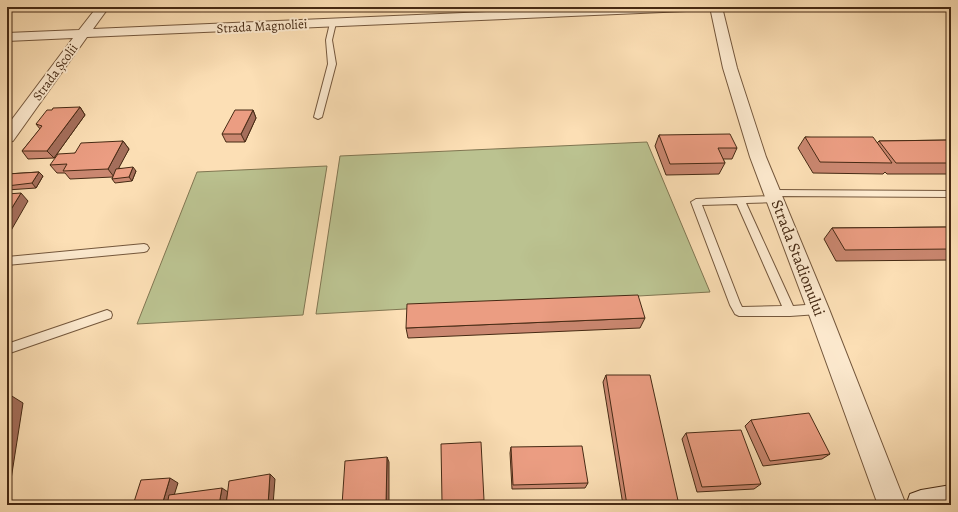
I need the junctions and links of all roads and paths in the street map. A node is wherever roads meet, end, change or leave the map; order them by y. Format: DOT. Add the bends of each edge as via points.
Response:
graph roads {
  1 [pos="103,7"];
  2 [pos="686,7"];
  3 [pos="716,7"];
  4 [pos="333,23"];
  5 [pos="83,33"];
  6 [pos="7,37"];
  7 [pos="318,117"];
  8 [pos="7,137"];
  9 [pos="951,194"];
  10 [pos="774,196"];
  11 [pos="740,200"];
  12 [pos="144,248"];
  13 [pos="7,261"];
  14 [pos="818,309"];
  15 [pos="790,311"];
  16 [pos="107,315"];
  17 [pos="7,349"];
  18 [pos="951,500"];
  19 [pos="892,505"];
  20 [pos="921,505"];
  1 -- 5 [label="street, Strada Școlii"];
  2 -- 4 [label="street, Strada Magnoliei"];
  3 -- 10 [label="street, Strada Stadionului" via="730,68 758,157"];
  4 -- 5 [label="street, Strada Magnoliei"];
  4 -- 7 [label="lane" via="329,40 332,64"];
  5 -- 6 [label="street, Strada Magnoliei"];
  5 -- 8 [label="street, Strada Școlii"];
  9 -- 10 [label="lane"];
  10 -- 11 [label="lane"];
  10 -- 14 [label="street, Strada Stadionului"];
  11 -- 15 [label="lane"];
  11 -- 15 [label="lane" via="696,202 734,306 744,312"];
  12 -- 13 [label="lane"];
  14 -- 15 [label="lane"];
  14 -- 19 [label="street, Strada Stadionului"];
  16 -- 17 [label="lane"];
  18 -- 20 [label="main road"];
}
